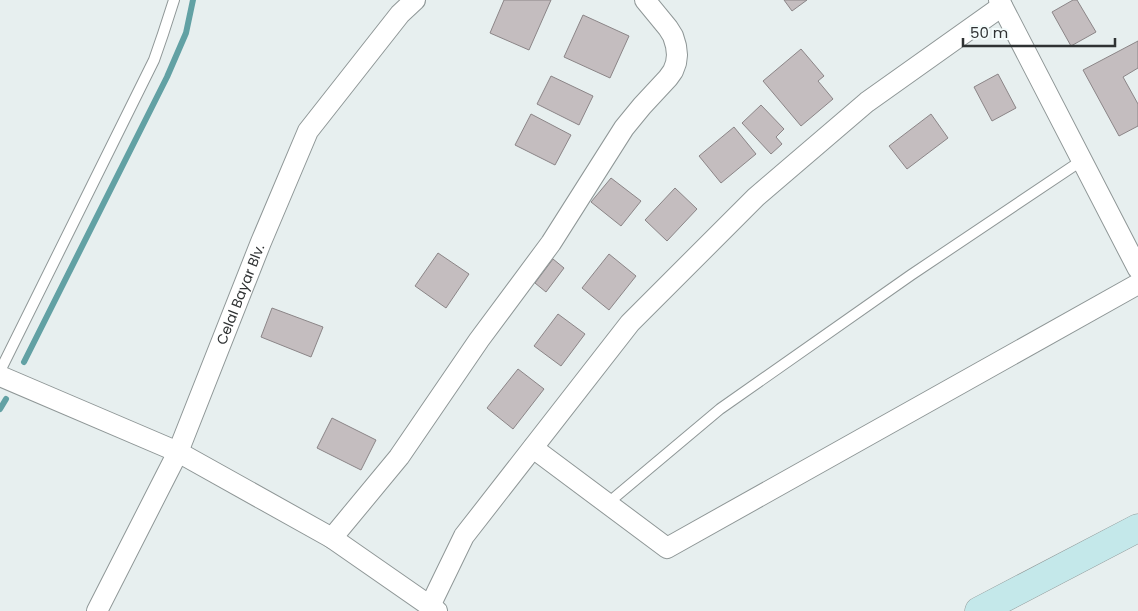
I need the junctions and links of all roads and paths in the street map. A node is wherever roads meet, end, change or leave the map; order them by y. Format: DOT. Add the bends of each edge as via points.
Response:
graph roads {
  1 [pos="174,0"];
  2 [pos="415,0"];
  3 [pos="645,0"];
  4 [pos="1000,3"];
  5 [pos="402,7"];
  6 [pos="1082,161"];
  7 [pos="1138,269"];
  8 [pos="1138,284"];
  9 [pos="0,371"];
  10 [pos="0,376"];
  11 [pos="533,448"];
  12 [pos="178,452"];
  13 [pos="608,504"];
  14 [pos="1138,528"];
  15 [pos="332,538"];
  16 [pos="433,609"];
  17 [pos="97,611"];
  18 [pos="979,611"];
  1 -- 9 [label="lane" via="154,60"];
  2 -- 5 [label="street, Celal Bayar Blv."];
  3 -- 15 [label="street" via="673,36 677,55 673,71 624,128 552,243 479,340 399,457"];
  4 -- 6 [label="street"];
  4 -- 11 [label="street" via="866,102 756,197 630,323"];
  5 -- 12 [label="street, Celal Bayar Blv." via="308,131"];
  6 -- 7 [label="street"];
  6 -- 13 [label="lane" via="911,275 720,409"];
  8 -- 13 [label="street" via="667,548"];
  10 -- 12 [label="street"];
  11 -- 13 [label="street"];
  11 -- 16 [label="street" via="464,536"];
  12 -- 15 [label="street"];
  12 -- 17 [label="street, Celal Bayar Blv."];
  14 -- 18 [label="main road"];
  15 -- 16 [label="street"];
}
